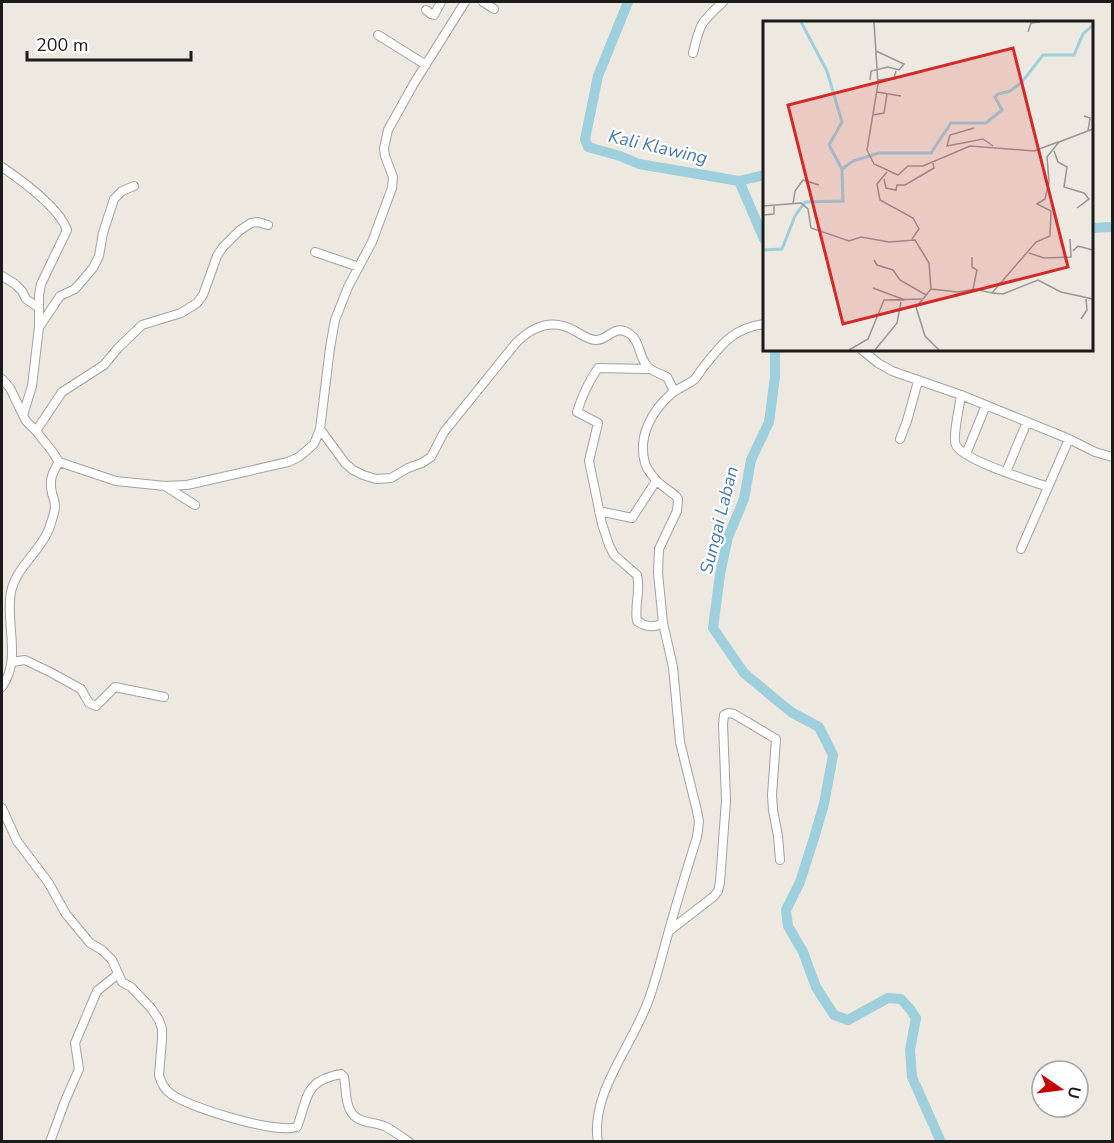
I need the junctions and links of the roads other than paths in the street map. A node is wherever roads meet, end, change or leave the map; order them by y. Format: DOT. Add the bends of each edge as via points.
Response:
graph roads {
  1 [pos="441,2"];
  2 [pos="462,2"];
  3 [pos="483,2"];
  4 [pos="723,2"];
  5 [pos="494,9"];
  6 [pos="426,10"];
  7 [pos="378,34"];
  8 [pos="693,53"];
  9 [pos="426,64"];
  10 [pos="2,167"];
  11 [pos="134,186"];
  12 [pos="268,225"];
  13 [pos="315,252"];
  14 [pos="359,267"];
  15 [pos="2,276"];
  16 [pos="39,308"];
  17 [pos="760,324"];
  18 [pos="39,327"];
  19 [pos="863,351"];
  20 [pos="648,369"];
  21 [pos="2,379"];
  22 [pos="918,381"];
  23 [pos="674,391"];
  24 [pos="961,395"];
  25 [pos="986,405"];
  26 [pos="23,415"];
  27 [pos="1027,422"];
  28 [pos="320,429"];
  29 [pos="36,431"];
  30 [pos="900,439"];
  31 [pos="1069,439"];
  32 [pos="966,454"];
  33 [pos="1113,457"];
  34 [pos="59,462"];
  35 [pos="1006,472"];
  36 [pos="656,481"];
  37 [pos="165,486"];
  38 [pos="1048,487"];
  39 [pos="195,505"];
  40 [pos="599,511"];
  41 [pos="1021,549"];
  42 [pos="663,623"];
  43 [pos="12,662"];
  44 [pos="2,687"];
  45 [pos="164,697"];
  46 [pos="2,808"];
  47 [pos="780,860"];
  48 [pos="668,932"];
  49 [pos="118,974"];
  50 [pos="50,1142"];
  51 [pos="408,1142"];
  52 [pos="598,1142"];
  1 -- 6 [label="street" via="434,15"];
  2 -- 9 [label="street"];
  3 -- 5 [label="street"];
  4 -- 8 [label="street" via="700,26"];
  7 -- 9 [label="street"];
  9 -- 14 [label="street" via="386,137 384,152 393,184"];
  10 -- 16 [label="street" via="47,203 67,230 40,284"];
  11 -- 18 [label="street" via="117,194 112,202 97,262 75,289 60,296"];
  12 -- 29 [label="street" via="251,223 231,238 217,255 197,303 181,313 142,325 104,365 62,392"];
  13 -- 14 [label="street"];
  14 -- 28 [label="street" via="332,332"];
  15 -- 16 [label="street"];
  16 -- 18 [label="street"];
  17 -- 23 [label="street" via="725,340 695,378"];
  18 -- 26 [label="street" via="32,386"];
  19 -- 22 [label="street" via="884,367"];
  20 -- 23 [label="street" via="667,377"];
  20 -- 28 [label="street" via="628,332 616,330 595,340 566,326 543,325 525,334 496,366 444,432 431,457 391,478 376,479 353,470"];
  20 -- 40 [label="street" via="598,368 579,405 578,413 598,423 589,461"];
  21 -- 26 [label="street"];
  22 -- 24 [label="street"];
  22 -- 30 [label="street"];
  23 -- 36 [label="street" via="658,406 646,429 645,464"];
  24 -- 25 [label="street"];
  24 -- 32 [label="street" via="954,441"];
  25 -- 27 [label="street"];
  25 -- 32 [label="street"];
  26 -- 29 [label="street"];
  27 -- 31 [label="street"];
  27 -- 35 [label="street"];
  28 -- 37 [label="street" via="314,444 288,462 186,485"];
  29 -- 34 [label="street"];
  31 -- 33 [label="street"];
  31 -- 38 [label="street"];
  32 -- 35 [label="street"];
  34 -- 37 [label="street" via="116,481"];
  34 -- 43 [label="street" via="50,482 55,507 48,531 12,589"];
  35 -- 38 [label="street"];
  36 -- 40 [label="street" via="632,518"];
  36 -- 42 [label="street" via="678,500 659,552"];
  37 -- 39 [label="street"];
  38 -- 41 [label="street"];
  40 -- 42 [label="street" via="612,552 637,575 637,621 657,627"];
  42 -- 48 [label="street" via="673,667 680,742 699,822"];
  43 -- 44 [label="street"];
  43 -- 45 [label="street" via="26,660 44,669 81,689 89,703 96,706 115,687"];
  46 -- 49 [label="street" via="17,841 66,914 90,943 112,960"];
  47 -- 48 [label="street" via="772,795 776,739 728,713 723,724 726,800 718,891"];
  48 -- 52 [label="street" via="650,998 605,1090 597,1120"];
  49 -- 50 [label="street" via="97,991 75,1042 79,1069"];
  49 -- 51 [label="street" via="159,1020 159,1075 166,1090 174,1096 213,1113 291,1129 297,1127 311,1087 340,1074 354,1116 386,1127"];
}
